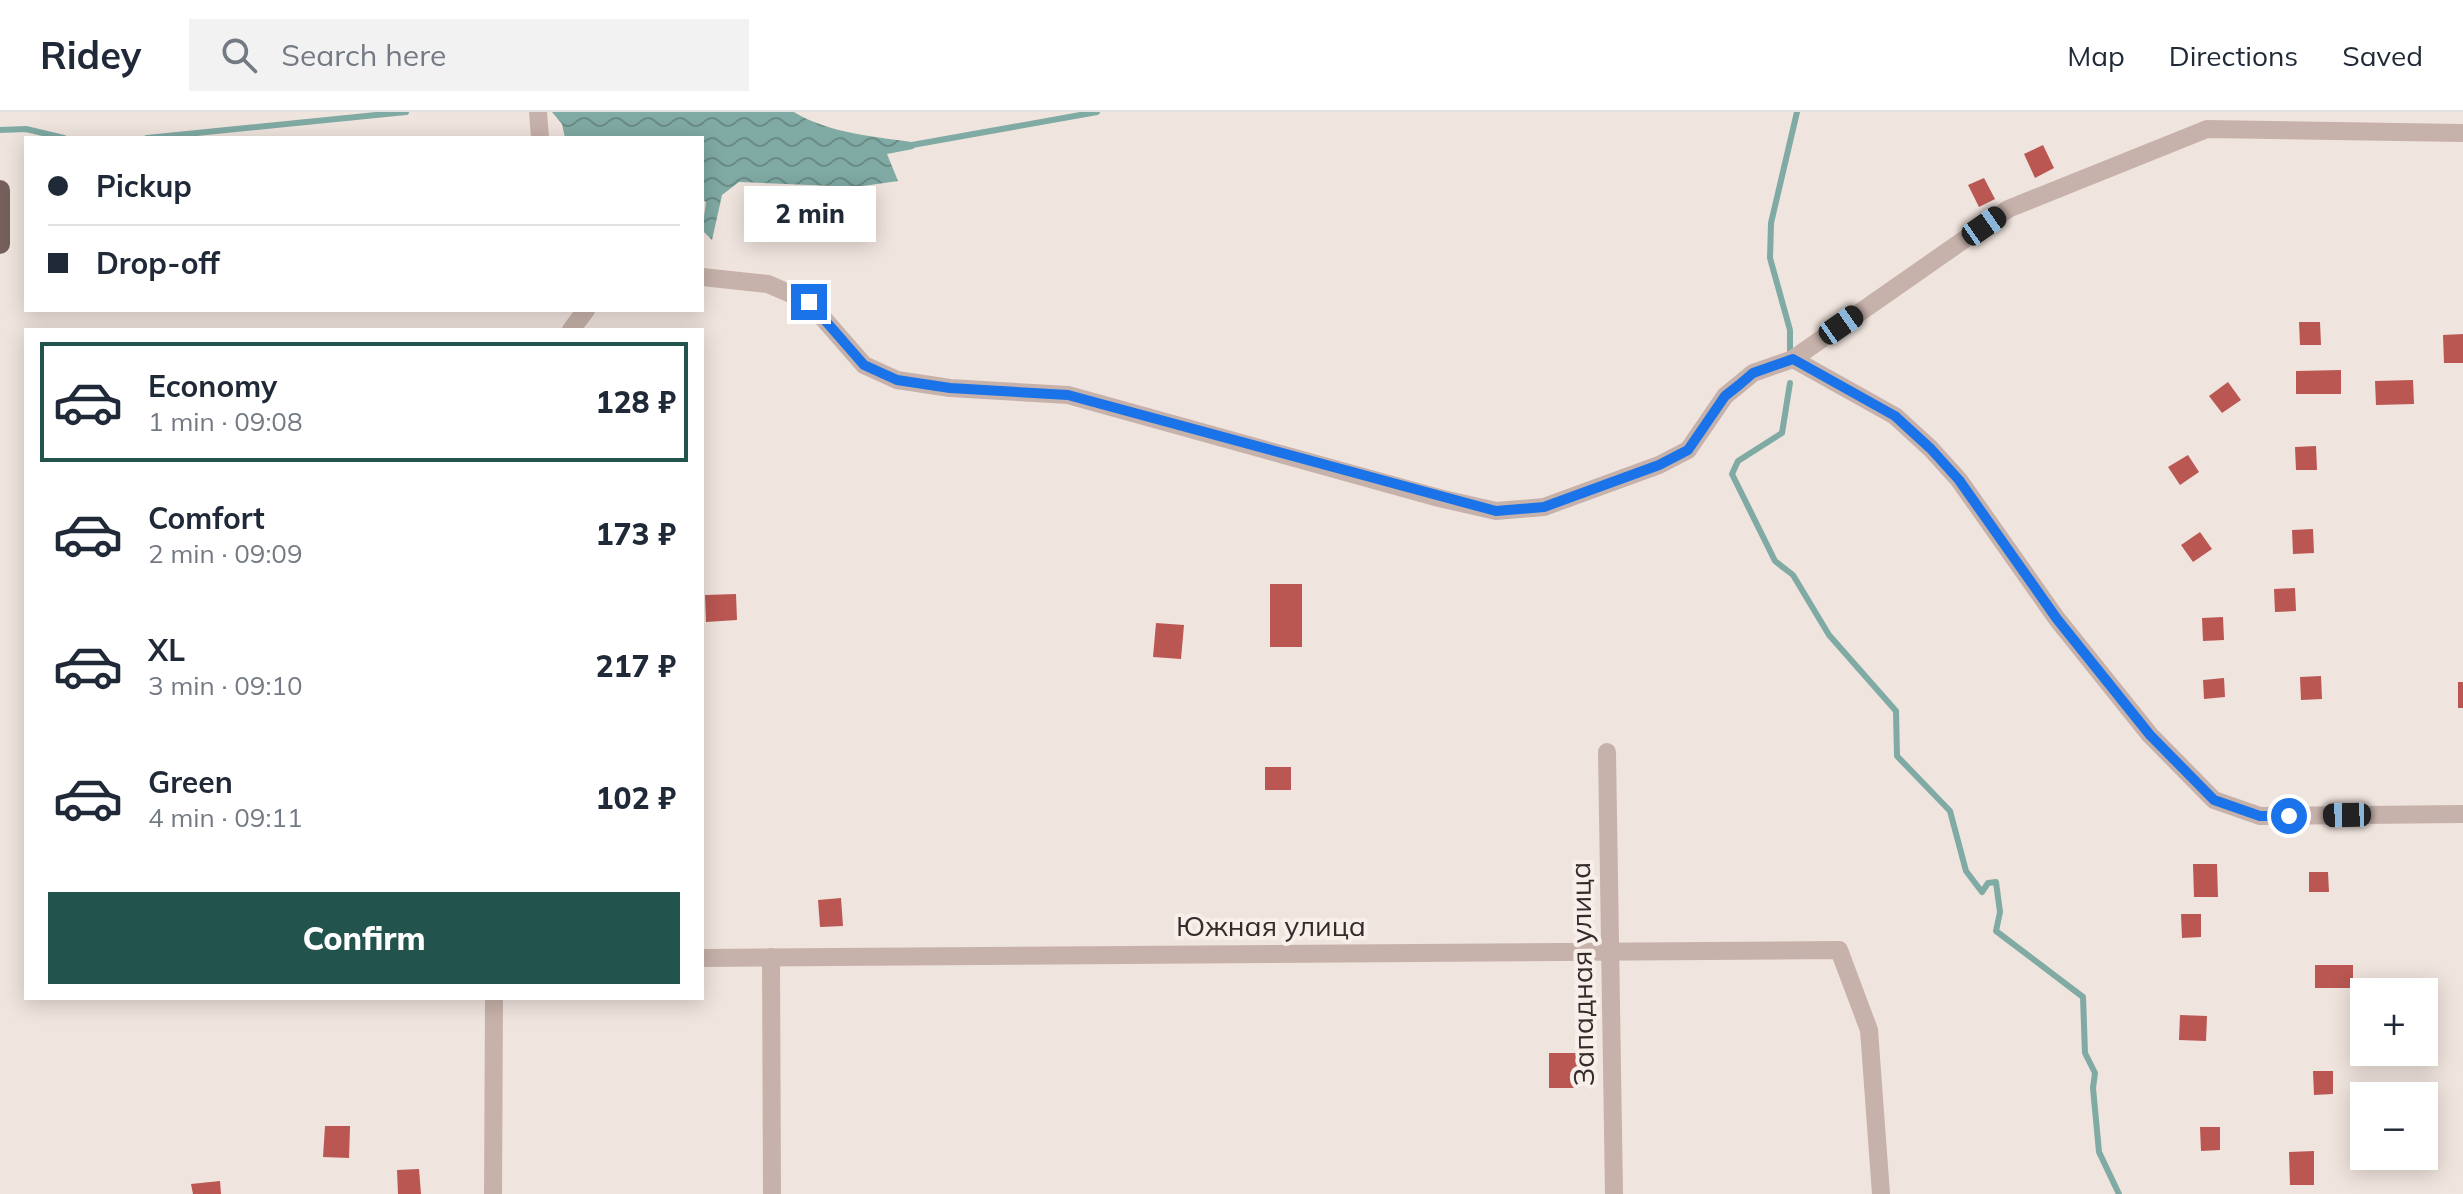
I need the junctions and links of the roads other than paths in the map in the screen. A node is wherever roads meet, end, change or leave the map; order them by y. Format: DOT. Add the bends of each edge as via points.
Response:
graph roads {
  1 [pos="538,112"];
  2 [pos="2463,133"];
  3 [pos="540,136"];
  4 [pos="0,190"];
  5 [pos="1,196"];
  6 [pos="0,244"];
  7 [pos="704,277"];
  8 [pos="1793,359"];
  9 [pos="1607,752"];
  10 [pos="2463,814"];
  11 [pos="1608,952"];
  12 [pos="771,957"];
  13 [pos="704,958"];
  14 [pos="494,1000"];
  15 [pos="493,1194"];
  16 [pos="772,1194"];
  17 [pos="1614,1194"];
  18 [pos="1881,1194"];
  1 -- 3 [label="street"];
  2 -- 8 [label="street" via="2207,129 2008,209"];
  4 -- 5 [label="main road"];
  5 -- 6 [label="main road"];
  7 -- 8 [label="street" via="768,284 809,302 864,365 897,380 1068,395 1496,511 1544,507 1659,465 1688,450 1734,388 1753,373"];
  8 -- 10 [label="street" via="1895,416 1931,449 2150,735 2214,800 2260,816"];
  9 -- 11 [label="street, Западная улица"];
  11 -- 12 [label="street, Южная улица"];
  11 -- 17 [label="street, Западная улица"];
  11 -- 18 [label="street, Южная улица" via="1839,950 1869,1030"];
  12 -- 13 [label="street, Южная улица"];
  12 -- 16 [label="street"];
  14 -- 15 [label="street"];
}
